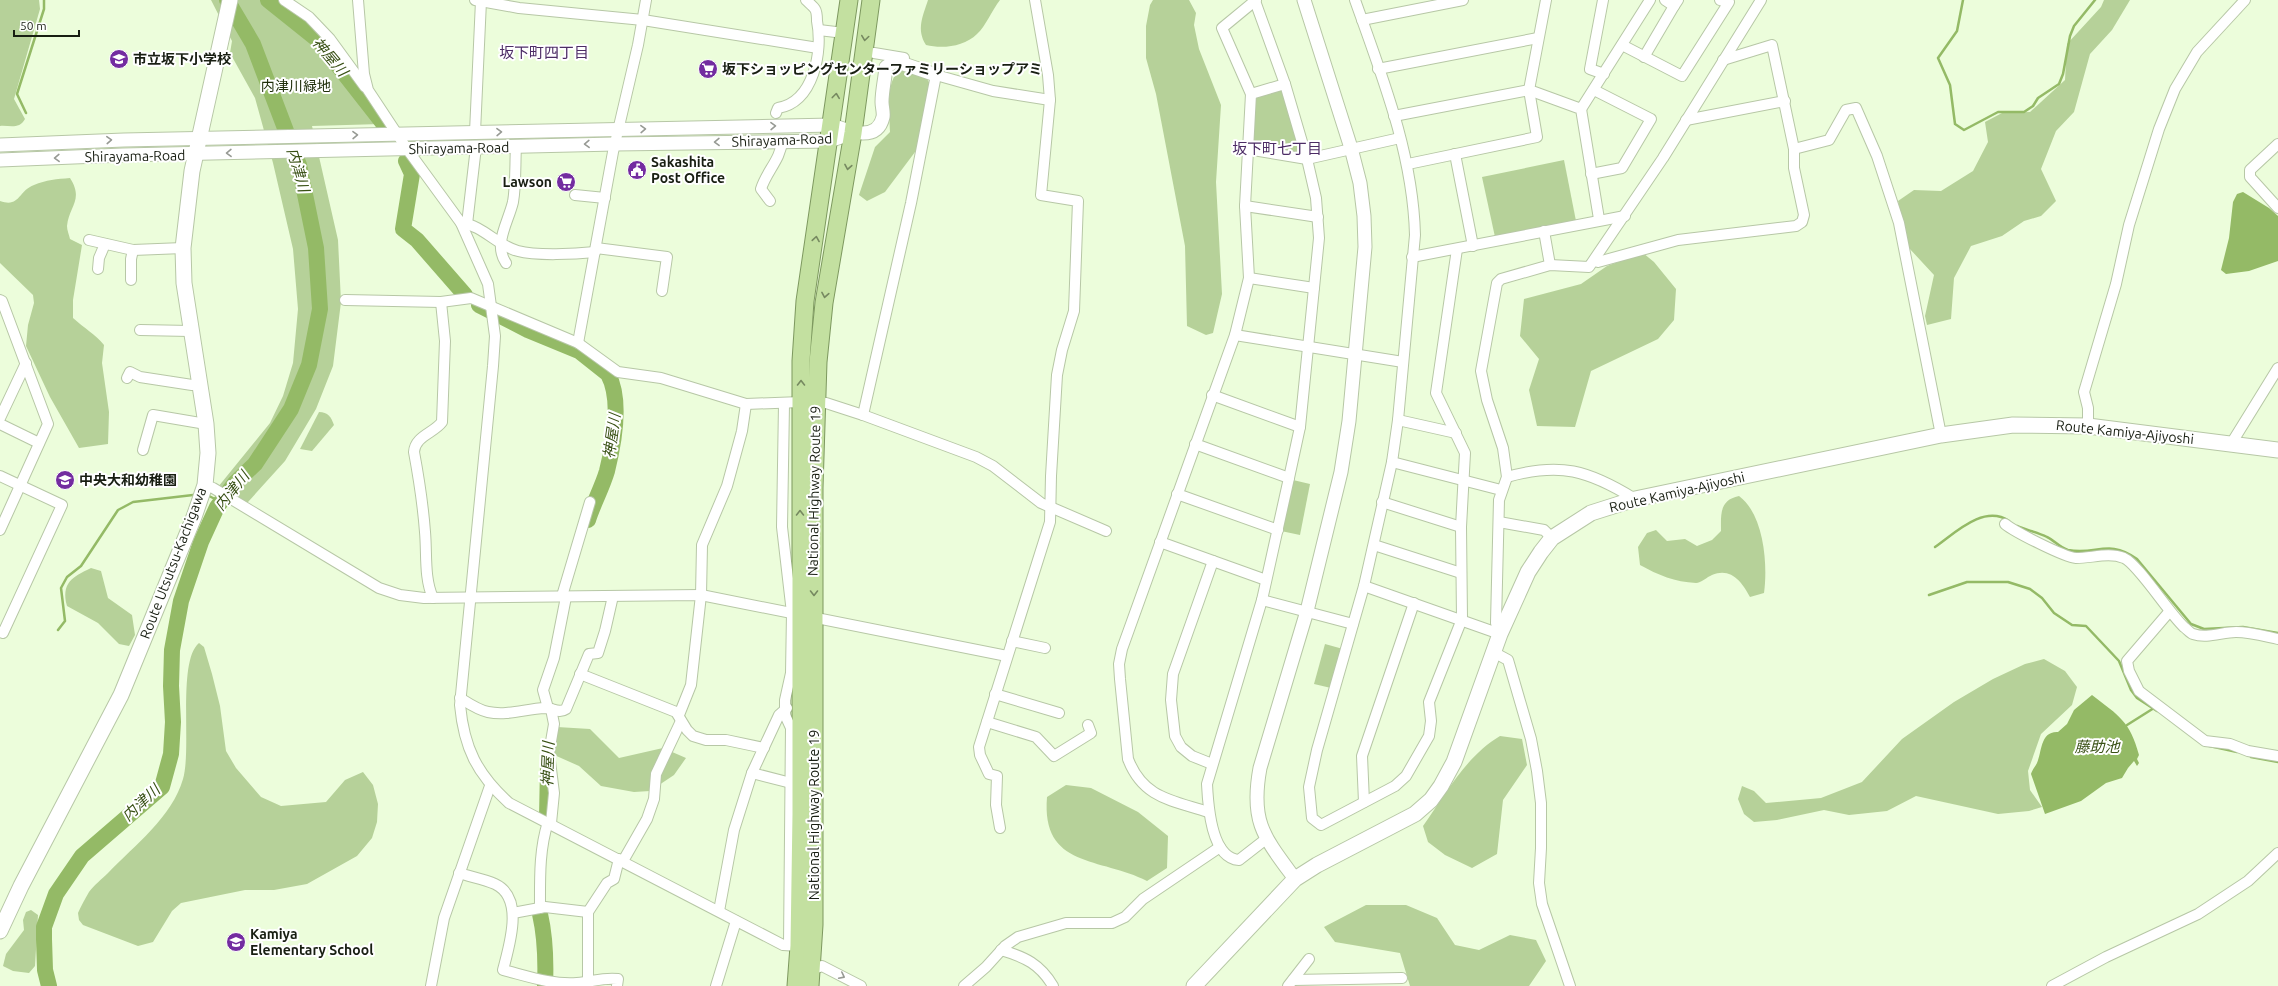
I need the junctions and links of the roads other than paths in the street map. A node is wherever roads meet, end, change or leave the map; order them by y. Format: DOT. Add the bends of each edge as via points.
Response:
graph roads {
  1 [pos="230,0"];
  2 [pos="284,0"];
  3 [pos="358,0"];
  4 [pos="478,0"];
  5 [pos="646,0"];
  6 [pos="806,0"];
  7 [pos="849,0"];
  8 [pos="871,0"];
  9 [pos="1035,0"];
  10 [pos="1256,0"];
  11 [pos="1304,0"];
  12 [pos="1355,0"];
  13 [pos="1463,0"];
  14 [pos="1546,0"];
  15 [pos="1603,0"];
  16 [pos="1650,0"];
  17 [pos="1720,0"];
  18 [pos="1761,0"];
  19 [pos="2245,0"];
  20 [pos="1673,2"];
  21 [pos="520,4"];
  22 [pos="643,20"];
  23 [pos="1362,20"];
  24 [pos="819,30"];
  25 [pos="844,33"];
  26 [pos="1538,38"];
  27 [pos="1622,45"];
  28 [pos="818,48"];
  29 [pos="874,53"];
  30 [pos="1644,57"];
  31 [pos="1724,60"];
  32 [pos="1378,69"];
  33 [pos="1604,74"];
  34 [pos="936,75"];
  35 [pos="1285,84"];
  36 [pos="368,90"];
  37 [pos="1529,90"];
  38 [pos="1594,90"];
  39 [pos="1251,94"];
  40 [pos="1050,100"];
  41 [pos="1785,101"];
  42 [pos="1581,109"];
  43 [pos="776,113"];
  44 [pos="1394,116"];
  45 [pos="1686,120"];
  46 [pos="618,129"];
  47 [pos="475,132"];
  48 [pos="831,133"];
  49 [pos="853,133"];
  50 [pos="397,134"];
  51 [pos="1400,138"];
  52 [pos="200,139"];
  53 [pos="782,141"];
  54 [pos="615,144"];
  55 [pos="2278,144"];
  56 [pos="0,146"];
  57 [pos="516,146"];
  58 [pos="476,147"];
  59 [pos="1351,148"];
  60 [pos="407,149"];
  61 [pos="1247,149"];
  62 [pos="1794,149"];
  63 [pos="196,154"];
  64 [pos="1456,154"];
  65 [pos="1307,159"];
  66 [pos="0,160"];
  67 [pos="1408,164"];
  68 [pos="1591,174"];
  69 [pos="575,195"];
  70 [pos="605,198"];
  71 [pos="770,201"];
  72 [pos="1246,206"];
  73 [pos="2278,208"];
  74 [pos="1625,216"];
  75 [pos="1318,217"];
  76 [pos="1599,220"];
  77 [pos="464,223"];
  78 [pos="1544,231"];
  79 [pos="89,240"];
  80 [pos="500,242"];
  81 [pos="104,244"];
  82 [pos="1473,246"];
  83 [pos="183,248"];
  84 [pos="1457,249"];
  85 [pos="134,250"];
  86 [pos="596,250"];
  87 [pos="1412,258"];
  88 [pos="1594,261"];
  89 [pos="506,263"];
  90 [pos="1550,265"];
  91 [pos="98,269"];
  92 [pos="1249,278"];
  93 [pos="131,280"];
  94 [pos="1314,288"];
  95 [pos="662,292"];
  96 [pos="345,300"];
  97 [pos="1,302"];
  98 [pos="441,302"];
  99 [pos="492,311"];
  100 [pos="140,330"];
  101 [pos="190,330"];
  102 [pos="1235,334"];
  103 [pos="578,343"];
  104 [pos="1308,347"];
  105 [pos="1355,354"];
  106 [pos="26,362"];
  107 [pos="1403,362"];
  108 [pos="2278,368"];
  109 [pos="127,378"];
  110 [pos="199,383"];
  111 [pos="1212,395"];
  112 [pos="808,402"];
  113 [pos="746,404"];
  114 [pos="784,404"];
  115 [pos="863,415"];
  116 [pos="0,418"];
  117 [pos="1398,420"];
  118 [pos="0,424"];
  119 [pos="206,424"];
  120 [pos="2088,426"];
  121 [pos="1300,427"];
  122 [pos="1456,433"];
  123 [pos="1941,435"];
  124 [pos="39,443"];
  125 [pos="1195,444"];
  126 [pos="2231,444"];
  127 [pos="143,450"];
  128 [pos="2278,450"];
  129 [pos="1392,462"];
  130 [pos="0,476"];
  131 [pos="1506,477"];
  132 [pos="1289,478"];
  133 [pos="1463,480"];
  134 [pos="20,486"];
  135 [pos="210,488"];
  136 [pos="1501,490"];
  137 [pos="1177,494"];
  138 [pos="1635,499"];
  139 [pos="590,502"];
  140 [pos="1382,502"];
  141 [pos="1050,508"];
  142 [pos="1499,522"];
  143 [pos="2005,524"];
  144 [pos="782,527"];
  145 [pos="1461,527"];
  146 [pos="0,528"];
  147 [pos="1278,530"];
  148 [pos="1106,531"];
  149 [pos="1552,538"];
  150 [pos="1160,542"];
  151 [pos="1374,544"];
  152 [pos="813,554"];
  153 [pos="1213,561"];
  154 [pos="1461,573"];
  155 [pos="1266,580"];
  156 [pos="1364,586"];
  157 [pos="701,595"];
  158 [pos="564,596"];
  159 [pos="613,596"];
  160 [pos="433,598"];
  161 [pos="470,598"];
  162 [pos="1262,600"];
  163 [pos="1414,603"];
  164 [pos="1307,611"];
  165 [pos="2169,612"];
  166 [pos="802,615"];
  167 [pos="1462,619"];
  168 [pos="1353,624"];
  169 [pos="0,632"];
  170 [pos="1500,634"];
  171 [pos="2278,639"];
  172 [pos="1012,641"];
  173 [pos="1045,648"];
  174 [pos="1495,653"];
  175 [pos="1007,656"];
  176 [pos="580,674"];
  177 [pos="995,694"];
  178 [pos="460,698"];
  179 [pos="793,706"];
  180 [pos="549,709"];
  181 [pos="1059,713"];
  182 [pos="680,718"];
  183 [pos="987,722"];
  184 [pos="1088,725"];
  185 [pos="764,748"];
  186 [pos="2278,756"];
  187 [pos="1212,764"];
  188 [pos="752,772"];
  189 [pos="791,783"];
  190 [pos="490,786"];
  191 [pos="1364,802"];
  192 [pos="1208,812"];
  193 [pos="549,822"];
  194 [pos="1000,828"];
  195 [pos="1266,839"];
  196 [pos="1220,847"];
  197 [pos="2278,853"];
  198 [pos="621,860"];
  199 [pos="460,873"];
  200 [pos="1295,879"];
  201 [pos="540,908"];
  202 [pos="719,911"];
  203 [pos="588,912"];
  204 [pos="513,913"];
  205 [pos="736,920"];
  206 [pos="0,931"];
  207 [pos="794,946"];
  208 [pos="1001,950"];
  209 [pos="1309,959"];
  210 [pos="814,974"];
  211 [pos="1402,978"];
  212 [pos="588,981"];
  213 [pos="1290,983"];
  214 [pos="431,986"];
  215 [pos="617,986"];
  216 [pos="716,986"];
  217 [pos="796,986"];
  218 [pos="861,986"];
  219 [pos="964,986"];
  220 [pos="1053,986"];
  221 [pos="1194,986"];
  222 [pos="1570,986"];
  223 [pos="2052,986"];
  1 -- 52 [label="main road, Route Utsutsu-Kachigawa"];
  2 -- 36 [label="street" via="309,18 330,39"];
  3 -- 36 [label="street" via="364,74"];
  4 -- 21 [label="street"];
  4 -- 47 [label="street"];
  5 -- 22 [label="street"];
  6 -- 24 [label="street" via="815,10"];
  7 -- 25 [label="highway, National Highway Route 19"];
  8 -- 49 [label="highway, National Highway Route 19, one-way"];
  9 -- 40 [label="street"];
  10 -- 35 [label="street"];
  10 -- 39 [label="street" via="1222,28"];
  11 -- 59 [label="street"];
  12 -- 23 [label="street"];
  13 -- 23 [label="street"];
  14 -- 26 [label="street"];
  15 -- 33 [label="street" via="1590,69"];
  16 -- 27 [label="street"];
  17 -- 30 [label="street" via="1729,2 1682,76"];
  18 -- 31 [label="street"];
  19 -- 120 [label="street" via="2197,52 2175,89 2159,129 2129,225 2116,284 2084,392 2088,408"];
  20 -- 30 [label="street"];
  21 -- 22 [label="street"];
  22 -- 28 [label="street"];
  22 -- 46 [label="street"];
  23 -- 32 [label="street"];
  24 -- 25 [label="street"];
  24 -- 28 [label="street"];
  48 -- 25 [label="highway, National Highway Route 19, one-way"];
  26 -- 32 [label="street"];
  26 -- 37 [label="street"];
  27 -- 30 [label="street"];
  27 -- 33 [label="street"];
  28 -- 43 [label="street" via="815,69 801,94 792,104 778,108"];
  29 -- 34 [label="street" via="907,59 928,67"];
  31 -- 41 [label="street" via="1772,45"];
  31 -- 45 [label="street"];
  32 -- 44 [label="street"];
  33 -- 38 [label="street"];
  34 -- 40 [label="street" via="993,91"];
  34 -- 49 [label="street, Shirayama-Road" via="895,61 886,67 882,101 884,116 881,123 873,131 864,134"];
  34 -- 115 [label="street" via="911,203"];
  35 -- 39 [label="street"];
  35 -- 65 [label="street"];
  36 -- 50 [label="street"];
  37 -- 42 [label="street"];
  37 -- 44 [label="street"];
  37 -- 64 [label="street" via="1537,137"];
  38 -- 42 [label="street"];
  38 -- 68 [label="street" via="1651,119 1622,168"];
  39 -- 61 [label="street"];
  40 -- 141 [label="street" via="1041,196 1078,203 1074,311 1062,350 1058,375"];
  41 -- 45 [label="street"];
  41 -- 62 [label="street"];
  42 -- 68 [label="street"];
  44 -- 51 [label="street"];
  45 -- 74 [label="street"];
  47 -- 46 [label="street, Shirayama-Road, one-way"];
  46 -- 48 [label="street, Shirayama-Road, one-way"];
  46 -- 54 [label="street"];
  47 -- 50 [label="street, Shirayama-Road"];
  48 -- 49 [label="street, Shirayama-Road"];
  48 -- 53 [label="street, Shirayama-Road"];
  112 -- 48 [label="highway, National Highway Route 19, one-way" via="801,361 805,301"];
  49 -- 112 [label="highway, National Highway Route 19, one-way"];
  52 -- 50 [label="street, Shirayama-Road, one-way"];
  50 -- 60 [label="street"];
  51 -- 59 [label="street"];
  51 -- 67 [label="street"];
  56 -- 52 [label="street, Shirayama-Road, one-way"];
  52 -- 63 [label="main road, Route Utsutsu-Kachigawa"];
  53 -- 54 [label="street, Shirayama-Road, one-way"];
  53 -- 71 [label="street" via="781,151 765,176 762,189"];
  54 -- 57 [label="street, Shirayama-Road, one-way"];
  54 -- 70 [label="street"];
  55 -- 73 [label="street" via="2250,170 2250,177"];
  57 -- 58 [label="street, Shirayama-Road"];
  57 -- 80 [label="street" via="513,201"];
  58 -- 60 [label="street, Shirayama-Road"];
  58 -- 77 [label="street"];
  59 -- 65 [label="street"];
  59 -- 105 [label="street" via="1360,183 1365,247"];
  60 -- 63 [label="street, Shirayama-Road, one-way"];
  60 -- 77 [label="street"];
  61 -- 65 [label="street"];
  61 -- 72 [label="street"];
  62 -- 88 [label="street" via="1794,168 1804,215 1802,222 1796,226 1678,240"];
  62 -- 123 [label="street" via="1829,140 1846,110 1856,108 1877,156 1899,223"];
  63 -- 66 [label="street, Shirayama-Road, one-way"];
  63 -- 83 [label="main road, Route Utsutsu-Kachigawa"];
  64 -- 67 [label="street"];
  64 -- 82 [label="street"];
  65 -- 75 [label="street"];
  67 -- 87 [label="street" via="1414,208 1415,235"];
  68 -- 76 [label="street"];
  69 -- 70 [label="street"];
  70 -- 86 [label="street"];
  72 -- 75 [label="street"];
  72 -- 92 [label="street"];
  74 -- 76 [label="street"];
  74 -- 88 [label="street"];
  75 -- 94 [label="street" via="1319,238"];
  76 -- 78 [label="street"];
  77 -- 80 [label="street" via="472,224"];
  77 -- 99 [label="street" via="488,284"];
  78 -- 82 [label="street"];
  78 -- 90 [label="street"];
  79 -- 81 [label="street"];
  80 -- 86 [label="street" via="518,252 576,254"];
  80 -- 89 [label="street" via="500,255"];
  81 -- 85 [label="street"];
  81 -- 91 [label="street"];
  82 -- 84 [label="street"];
  83 -- 85 [label="street"];
  83 -- 101 [label="main road, Route Utsutsu-Kachigawa"];
  84 -- 87 [label="street"];
  84 -- 122 [label="street" via="1436,393"];
  85 -- 93 [label="street" via="131,259"];
  86 -- 95 [label="street" via="667,256"];
  86 -- 103 [label="street"];
  87 -- 107 [label="street"];
  88 -- 90 [label="street" via="1587,268"];
  90 -- 131 [label="street" via="1501,279 1497,283 1481,371 1487,400 1503,448"];
  92 -- 94 [label="street"];
  92 -- 102 [label="street"];
  94 -- 104 [label="street"];
  96 -- 98 [label="street"];
  97 -- 106 [label="street"];
  98 -- 99 [label="street" via="471,298"];
  98 -- 160 [label="street" via="445,341 442,422 420,439 414,452 422,499 427,582"];
  99 -- 103 [label="street"];
  99 -- 161 [label="street" via="493,366"];
  100 -- 101 [label="street"];
  101 -- 110 [label="main road, Route Utsutsu-Kachigawa"];
  102 -- 104 [label="street"];
  102 -- 111 [label="street"];
  103 -- 113 [label="street" via="618,372 661,378"];
  104 -- 105 [label="street"];
  104 -- 121 [label="street"];
  105 -- 107 [label="street"];
  105 -- 164 [label="street" via="1349,427 1341,472"];
  106 -- 116 [label="street"];
  106 -- 124 [label="street" via="48,424"];
  107 -- 117 [label="street"];
  108 -- 126 [label="street"];
  109 -- 110 [label="street" via="130,372 140,377 192,385"];
  110 -- 119 [label="main road, Route Utsutsu-Kachigawa"];
  111 -- 121 [label="street"];
  111 -- 125 [label="street"];
  112 -- 114 [label="street"];
  112 -- 115 [label="street" via="826,403"];
  112 -- 152 [label="highway, National Highway Route 19"];
  113 -- 114 [label="street"];
  113 -- 157 [label="street" via="742,431 727,486 702,545"];
  114 -- 144 [label="street"];
  115 -- 141 [label="street" via="976,457 993,466"];
  117 -- 122 [label="street"];
  117 -- 129 [label="street"];
  118 -- 124 [label="street"];
  119 -- 127 [label="street" via="153,415"];
  119 -- 135 [label="main road, Route Utsutsu-Kachigawa"];
  120 -- 123 [label="main road, Route Kamiya-Ajiyoshi" via="2013,424"];
  120 -- 126 [label="main road, Route Kamiya-Ajiyoshi"];
  121 -- 132 [label="street"];
  122 -- 133 [label="street" via="1465,453"];
  123 -- 138 [label="main road, Route Kamiya-Ajiyoshi"];
  124 -- 134 [label="street"];
  125 -- 132 [label="street"];
  125 -- 137 [label="street"];
  126 -- 128 [label="main road, Route Kamiya-Ajiyoshi"];
  129 -- 133 [label="street"];
  129 -- 140 [label="street"];
  130 -- 134 [label="street"];
  131 -- 136 [label="street"];
  131 -- 138 [label="street" via="1545,468 1569,470 1604,482"];
  132 -- 147 [label="street"];
  133 -- 136 [label="street"];
  133 -- 145 [label="street"];
  134 -- 146 [label="street"];
  134 -- 169 [label="street" via="62,505 3,633"];
  135 -- 160 [label="street" via="379,588 400,595"];
  135 -- 206 [label="main road, Route Utsutsu-Kachigawa" via="194,517 112,715 21,886"];
  136 -- 142 [label="street"];
  137 -- 147 [label="street"];
  137 -- 150 [label="street"];
  138 -- 149 [label="main road, Route Kamiya-Ajiyoshi" via="1591,513"];
  139 -- 158 [label="street"];
  140 -- 145 [label="street"];
  140 -- 151 [label="street"];
  141 -- 148 [label="street"];
  141 -- 172 [label="street" via="1046,541"];
  142 -- 149 [label="street" via="1544,530"];
  142 -- 170 [label="street" via="1496,623"];
  143 -- 165 [label="street" via="2017,533 2066,556 2075,558 2115,555 2126,559"];
  144 -- 152 [label="street"];
  144 -- 166 [label="street"];
  145 -- 154 [label="street"];
  147 -- 155 [label="street"];
  149 -- 170 [label="main road, Route Kamiya-Ajiyoshi" via="1528,572"];
  150 -- 153 [label="street"];
  150 -- 192 [label="street" via="1119,664 1128,759 1142,784 1155,795"];
  151 -- 154 [label="street"];
  151 -- 156 [label="street"];
  152 -- 166 [label="highway, National Highway Route 19"];
  153 -- 155 [label="street"];
  153 -- 187 [label="street" via="1173,674 1171,700 1175,736 1181,747 1192,756"];
  154 -- 167 [label="street"];
  155 -- 162 [label="street"];
  156 -- 163 [label="street"];
  156 -- 168 [label="street"];
  157 -- 159 [label="street"];
  157 -- 166 [label="street"];
  157 -- 182 [label="street" via="691,685"];
  158 -- 159 [label="street"];
  158 -- 161 [label="street"];
  158 -- 180 [label="street" via="554,658 543,690"];
  159 -- 176 [label="street" via="598,653 589,654"];
  160 -- 161 [label="street"];
  161 -- 178 [label="street"];
  162 -- 164 [label="street"];
  162 -- 187 [label="street"];
  163 -- 167 [label="street"];
  163 -- 191 [label="street" via="1362,756"];
  164 -- 168 [label="street"];
  164 -- 195 [label="street" via="1258,783 1257,814"];
  165 -- 171 [label="street" via="2192,634 2211,636 2235,632"];
  165 -- 186 [label="street" via="2127,661 2139,691 2205,741 2230,744 2248,751"];
  166 -- 175 [label="street"];
  166 -- 179 [label="highway, National Highway Route 19"];
  166 -- 210 [label="highway, National Highway Route 19"];
  167 -- 170 [label="street"];
  167 -- 191 [label="street" via="1429,702 1429,736 1417,760 1395,786"];
  168 -- 191 [label="street" via="1312,772 1309,787 1312,818 1321,825"];
  170 -- 174 [label="main road, Route Kamiya-Ajiyoshi"];
  172 -- 173 [label="street"];
  172 -- 175 [label="street"];
  174 -- 200 [label="main road, Route Kamiya-Ajiyoshi" via="1454,762 1431,800 1415,814"];
  174 -- 222 [label="street" via="1508,660 1531,739 1541,803 1539,883 1542,904"];
  175 -- 177 [label="street"];
  176 -- 180 [label="street" via="568,707 561,712"];
  176 -- 182 [label="street"];
  177 -- 181 [label="street"];
  177 -- 183 [label="street"];
  178 -- 180 [label="street" via="485,712 492,713 509,714 518,710"];
  178 -- 190 [label="street" via="461,721 466,742 476,765"];
  179 -- 185 [label="street" via="779,715"];
  179 -- 189 [label="street" via="785,716 791,728"];
  179 -- 207 [label="highway, National Highway Route 19"];
  180 -- 193 [label="street" via="554,724 549,753 554,794"];
  182 -- 185 [label="street" via="693,736"];
  182 -- 198 [label="street" via="656,774 654,799 647,819"];
  183 -- 184 [label="street" via="1036,737 1054,756 1091,733"];
  183 -- 194 [label="street" via="979,746 980,755 989,774 998,776 996,806"];
  185 -- 188 [label="street"];
  187 -- 192 [label="street" via="1207,784"];
  188 -- 189 [label="street"];
  188 -- 202 [label="street" via="734,830"];
  189 -- 207 [label="street"];
  190 -- 193 [label="street" via="509,803"];
  190 -- 199 [label="street"];
  192 -- 196 [label="street"];
  193 -- 198 [label="street"];
  193 -- 201 [label="street" via="540,859"];
  195 -- 196 [label="street" via="1239,860 1228,857"];
  195 -- 200 [label="street"];
  196 -- 208 [label="street" via="1143,899 1125,917 1112,923 1066,923 1018,937"];
  197 -- 223 [label="street" via="2248,881 2198,914 2106,957"];
  198 -- 202 [label="street"];
  198 -- 203 [label="street" via="614,879 607,883"];
  199 -- 204 [label="street" via="503,889"];
  199 -- 214 [label="street" via="444,918"];
  200 -- 221 [label="main road, Route Kamiya-Ajiyoshi"];
  201 -- 203 [label="street"];
  201 -- 204 [label="street"];
  202 -- 205 [label="street"];
  203 -- 212 [label="street"];
  204 -- 212 [label="street" via="503,970 548,982"];
  205 -- 207 [label="street" via="783,945"];
  205 -- 216 [label="street"];
  207 -- 217 [label="highway, National Highway Route 19"];
  208 -- 219 [label="street"];
  208 -- 220 [label="street" via="1034,962 1046,973"];
  209 -- 213 [label="street"];
  210 -- 218 [label="street, one-way"];
  211 -- 213 [label="street"];
  212 -- 215 [label="street" via="618,979"];
}
